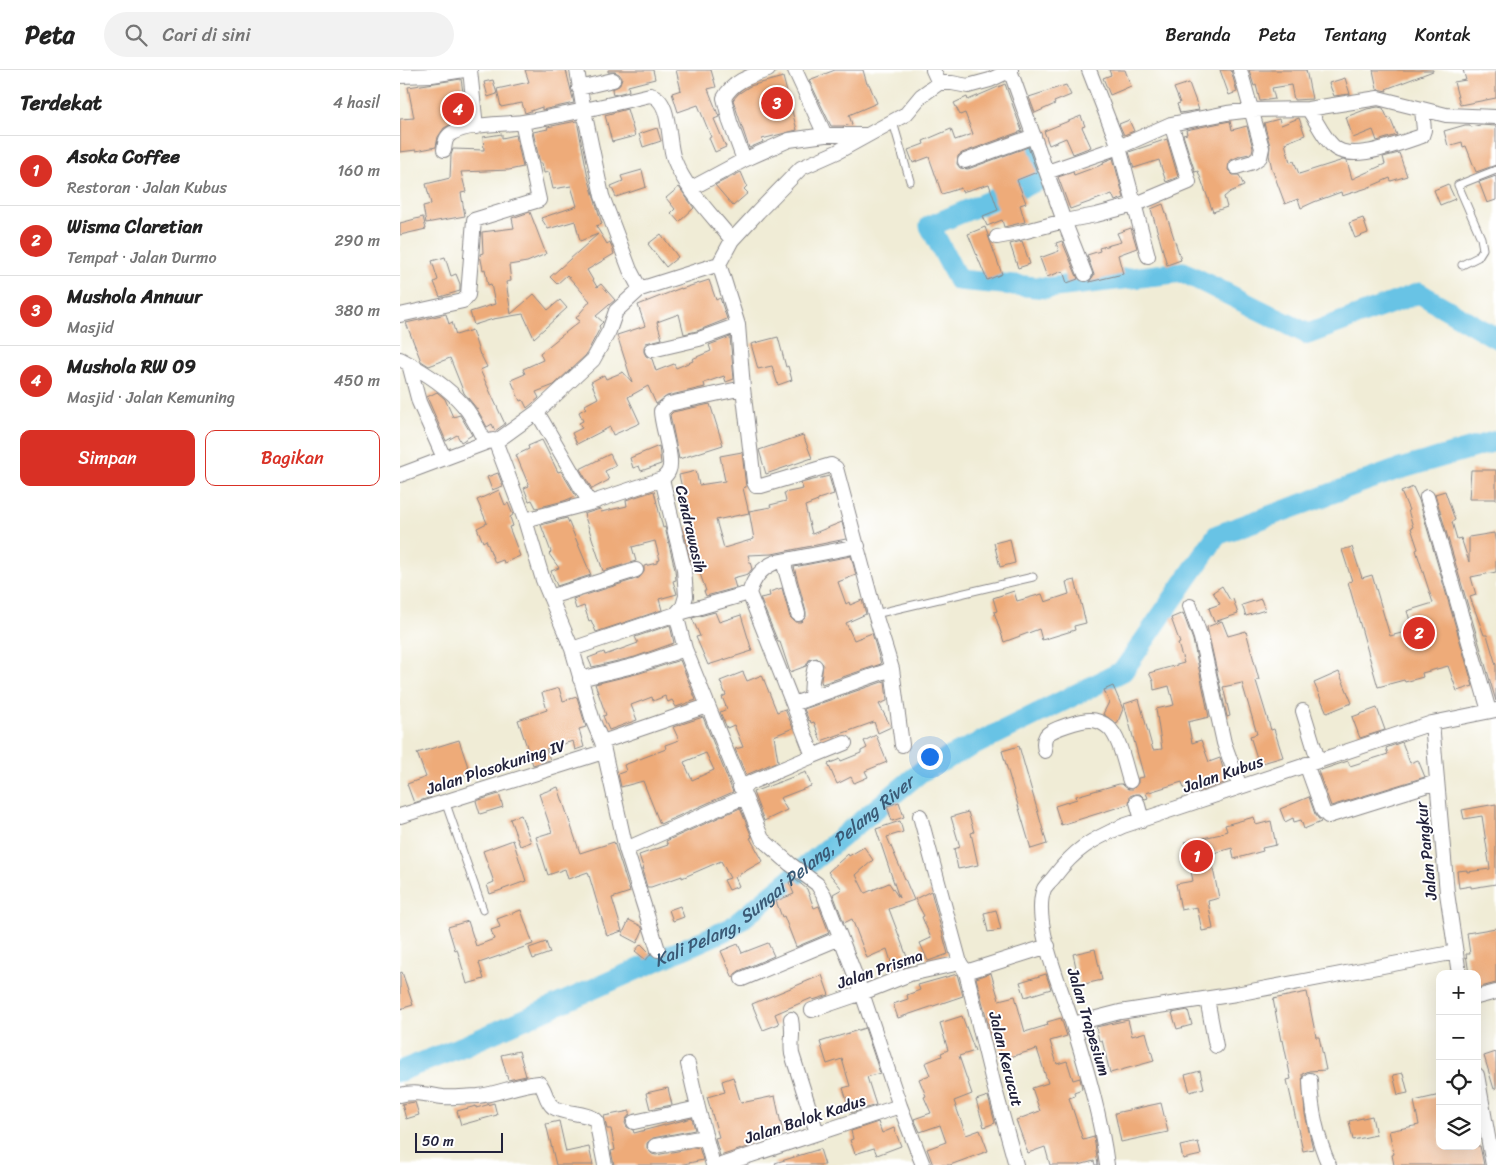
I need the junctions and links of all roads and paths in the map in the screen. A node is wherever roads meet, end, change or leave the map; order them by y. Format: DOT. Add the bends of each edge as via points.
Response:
graph roads {
  1 [pos="464,70"];
  2 [pos="470,70"];
  3 [pos="577,70"];
  4 [pos="768,70"];
  5 [pos="796,70"];
  6 [pos="933,70"];
  7 [pos="1010,70"];
  8 [pos="1089,70"];
  9 [pos="1240,70"];
  10 [pos="400,76"];
  11 [pos="613,80"];
  12 [pos="938,83"];
  13 [pos="579,88"];
  14 [pos="1308,109"];
  15 [pos="1422,109"];
  16 [pos="584,110"];
  17 [pos="1252,110"];
  18 [pos="1496,117"];
  19 [pos="522,122"];
  20 [pos="893,122"];
  21 [pos="1171,124"];
  22 [pos="476,127"];
  23 [pos="866,135"];
  24 [pos="825,136"];
  25 [pos="1034,136"];
  26 [pos="1119,147"];
  27 [pos="444,150"];
  28 [pos="744,160"];
  29 [pos="965,161"];
  30 [pos="1236,167"];
  31 [pos="1496,170"];
  32 [pos="1048,172"];
  33 [pos="910,181"];
  34 [pos="690,189"];
  35 [pos="1134,205"];
  36 [pos="1064,220"];
  37 [pos="997,237"];
  38 [pos="732,240"];
  39 [pos="1148,256"];
  40 [pos="719,264"];
  41 [pos="1462,265"];
  42 [pos="1085,274"];
  43 [pos="640,290"];
  44 [pos="400,315"];
  45 [pos="738,326"];
  46 [pos="652,350"];
  47 [pos="405,362"];
  48 [pos="743,388"];
  49 [pos="537,412"];
  50 [pos="499,438"];
  51 [pos="486,442"];
  52 [pos="444,458"];
  53 [pos="400,475"];
  54 [pos="662,479"];
  55 [pos="1427,497"];
  56 [pos="590,503"];
  57 [pos="525,520"];
  58 [pos="858,546"];
  59 [pos="782,561"];
  60 [pos="636,570"];
  61 [pos="1033,577"];
  62 [pos="749,593"];
  63 [pos="550,597"];
  64 [pos="1190,606"];
  65 [pos="676,614"];
  66 [pos="798,614"];
  67 [pos="875,614"];
  68 [pos="572,649"];
  69 [pos="685,649"];
  70 [pos="815,666"];
  71 [pos="892,669"];
  72 [pos="580,679"];
  73 [pos="811,697"];
  74 [pos="793,704"];
  75 [pos="706,706"];
  76 [pos="1303,711"];
  77 [pos="1493,711"];
  78 [pos="1432,723"];
  79 [pos="845,743"];
  80 [pos="902,744"];
  81 [pos="602,747"];
  82 [pos="1045,751"];
  83 [pos="813,756"];
  84 [pos="1312,762"];
  85 [pos="1130,781"];
  86 [pos="1437,782"];
  87 [pos="1240,787"];
  88 [pos="742,792"];
  89 [pos="445,801"];
  90 [pos="1137,802"];
  91 [pos="400,816"];
  92 [pos="920,816"];
  93 [pos="1142,820"];
  94 [pos="626,849"];
  95 [pos="1044,889"];
  96 [pos="483,910"];
  97 [pos="840,938"];
  98 [pos="1048,946"];
  99 [pos="658,950"];
  100 [pos="1456,952"];
  101 [pos="963,967"];
  102 [pos="1458,970"];
  103 [pos="742,979"];
  104 [pos="1496,992"];
  105 [pos="862,993"];
  106 [pos="1481,996"];
  107 [pos="1207,998"];
  108 [pos="812,1010"];
  109 [pos="791,1019"];
  110 [pos="1073,1024"];
  111 [pos="1216,1046"];
  112 [pos="688,1064"];
  113 [pos="1310,1080"];
  114 [pos="400,1095"];
  115 [pos="1481,1098"];
  116 [pos="900,1106"];
  117 [pos="698,1108"];
  118 [pos="634,1122"];
  119 [pos="817,1133"];
  120 [pos="705,1137"];
  121 [pos="656,1146"];
  122 [pos="605,1165"];
  123 [pos="713,1165"];
  124 [pos="721,1165"];
  125 [pos="923,1165"];
  126 [pos="1016,1165"];
  127 [pos="1107,1165"];
  128 [pos="1329,1165"];
  129 [pos="1493,1165"];
  1 -- 10 [label="street"];
  2 -- 22 [label="street"];
  3 -- 13 [label="street"];
  4 -- 28 [label="street" via="735,84 724,98"];
  5 -- 24 [label="street"];
  6 -- 12 [label="street"];
  7 -- 12 [label="street" via="968,86"];
  7 -- 25 [label="street"];
  8 -- 26 [label="street"];
  9 -- 17 [label="street"];
  11 -- 13 [label="street"];
  12 -- 20 [label="street"];
  13 -- 16 [label="street"];
  14 -- 15 [label="street" via="1378,98"];
  14 -- 15 [label="street" via="1331,145 1350,152 1376,151 1422,136"];
  14 -- 17 [label="street"];
  15 -- 18 [label="street" via="1446,115"];
  16 -- 19 [label="street"];
  16 -- 34 [label="street" via="650,94 658,98 666,114 674,160"];
  16 -- 43 [label="street" via="602,196"];
  17 -- 21 [label="street"];
  17 -- 30 [label="street" via="1261,154 1253,162"];
  19 -- 22 [label="street"];
  19 -- 44 [label="street" via="539,200 474,220 468,295 463,302"];
  20 -- 23 [label="street"];
  20 -- 33 [label="lane"];
  21 -- 26 [label="street"];
  21 -- 35 [label="street" via="1188,182"];
  22 -- 27 [label="street" via="449,135"];
  23 -- 24 [label="street"];
  23 -- 38 [label="street" via="802,168"];
  24 -- 28 [label="street" via="790,140"];
  25 -- 29 [label="street"];
  25 -- 32 [label="street"];
  26 -- 32 [label="street"];
  26 -- 35 [label="street"];
  28 -- 34 [label="street"];
  31 -- 41 [label="lane" via="1458,185 1483,249 1478,257"];
  32 -- 36 [label="street"];
  34 -- 38 [label="street"];
  35 -- 36 [label="street"];
  35 -- 39 [label="street"];
  36 -- 37 [label="street"];
  36 -- 42 [label="street"];
  38 -- 40 [label="street"];
  40 -- 43 [label="street"];
  40 -- 45 [label="street"];
  43 -- 49 [label="street" via="616,311 593,360"];
  45 -- 46 [label="street"];
  45 -- 48 [label="street"];
  47 -- 51 [label="street" via="424,372 462,404"];
  47 -- 52 [label="street"];
  48 -- 54 [label="street, Cendrawasih" via="669,404 661,411 670,467"];
  48 -- 58 [label="street" via="756,486 835,466"];
  49 -- 50 [label="street"];
  49 -- 56 [label="street"];
  50 -- 51 [label="street"];
  50 -- 57 [label="street" via="497,446"];
  51 -- 52 [label="street"];
  52 -- 53 [label="street"];
  54 -- 56 [label="street"];
  54 -- 65 [label="street, Cendrawasih" via="684,569 686,596"];
  55 -- 77 [label="street"];
  56 -- 57 [label="street"];
  57 -- 63 [label="street"];
  58 -- 59 [label="street"];
  58 -- 67 [label="street"];
  59 -- 62 [label="street" via="768,565 754,578"];
  59 -- 66 [label="street"];
  60 -- 63 [label="street"];
  61 -- 67 [label="lane"];
  62 -- 65 [label="street"];
  62 -- 74 [label="street"];
  63 -- 68 [label="street"];
  64 -- 87 [label="street" via="1201,638 1224,743"];
  65 -- 68 [label="street"];
  65 -- 69 [label="street"];
  67 -- 71 [label="street"];
  68 -- 72 [label="street"];
  69 -- 72 [label="street"];
  69 -- 75 [label="street"];
  70 -- 73 [label="street"];
  71 -- 73 [label="street"];
  71 -- 80 [label="street"];
  72 -- 81 [label="street"];
  73 -- 74 [label="street"];
  74 -- 83 [label="street"];
  75 -- 81 [label="street, Jalan Plosokuning IV"];
  75 -- 88 [label="street"];
  76 -- 84 [label="street"];
  77 -- 78 [label="street, Jalan Kubus"];
  78 -- 84 [label="street, Jalan Kubus"];
  78 -- 86 [label="street, Jalan Pangkur"];
  79 -- 83 [label="street"];
  81 -- 89 [label="street, Jalan Plosokuning IV"];
  81 -- 94 [label="street"];
  82 -- 85 [label="street" via="1045,738 1050,732 1084,720 1099,722 1115,736"];
  83 -- 88 [label="street"];
  84 -- 86 [label="street" via="1323,811 1328,816"];
  84 -- 87 [label="street, Jalan Kubus"];
  86 -- 100 [label="street, Jalan Pangkur"];
  87 -- 93 [label="street, Jalan Kubus"];
  88 -- 94 [label="street"];
  88 -- 97 [label="street" via="762,839 817,884"];
  89 -- 91 [label="street, Jalan Plosokuning IV"];
  89 -- 96 [label="lane"];
  90 -- 93 [label="street"];
  92 -- 101 [label="street, Jalan Kerucut"];
  93 -- 95 [label="street, Jalan Kubus" via="1100,836 1082,847"];
  94 -- 99 [label="street"];
  95 -- 98 [label="street, Jalan Trapesium" via="1042,921"];
  97 -- 103 [label="street"];
  97 -- 105 [label="street"];
  98 -- 101 [label="street, Jalan Prisma" via="999,962"];
  98 -- 110 [label="street, Jalan Trapesium"];
  100 -- 102 [label="street, Jalan Pangkur"];
  100 -- 107 [label="street"];
  101 -- 105 [label="street, Jalan Prisma" via="910,974"];
  101 -- 126 [label="street, Jalan Kerucut"];
  104 -- 106 [label="street"];
  105 -- 108 [label="street, Jalan Prisma"];
  105 -- 116 [label="street"];
  107 -- 110 [label="street" via="1120,1012"];
  107 -- 111 [label="street"];
  109 -- 119 [label="street" via="792,1054"];
  110 -- 127 [label="street, Jalan Trapesium"];
  112 -- 117 [label="street"];
  113 -- 128 [label="street" via="1314,1118"];
  114 -- 122 [label="street" via="481,1095 539,1083 548,1102 555,1108 596,1120"];
  115 -- 129 [label="street"];
  116 -- 119 [label="street, Jalan Balok Kadus"];
  116 -- 125 [label="street"];
  117 -- 118 [label="street"];
  117 -- 120 [label="street"];
  119 -- 124 [label="street, Jalan Balok Kadus"];
  120 -- 121 [label="street"];
  120 -- 123 [label="street"];
}
